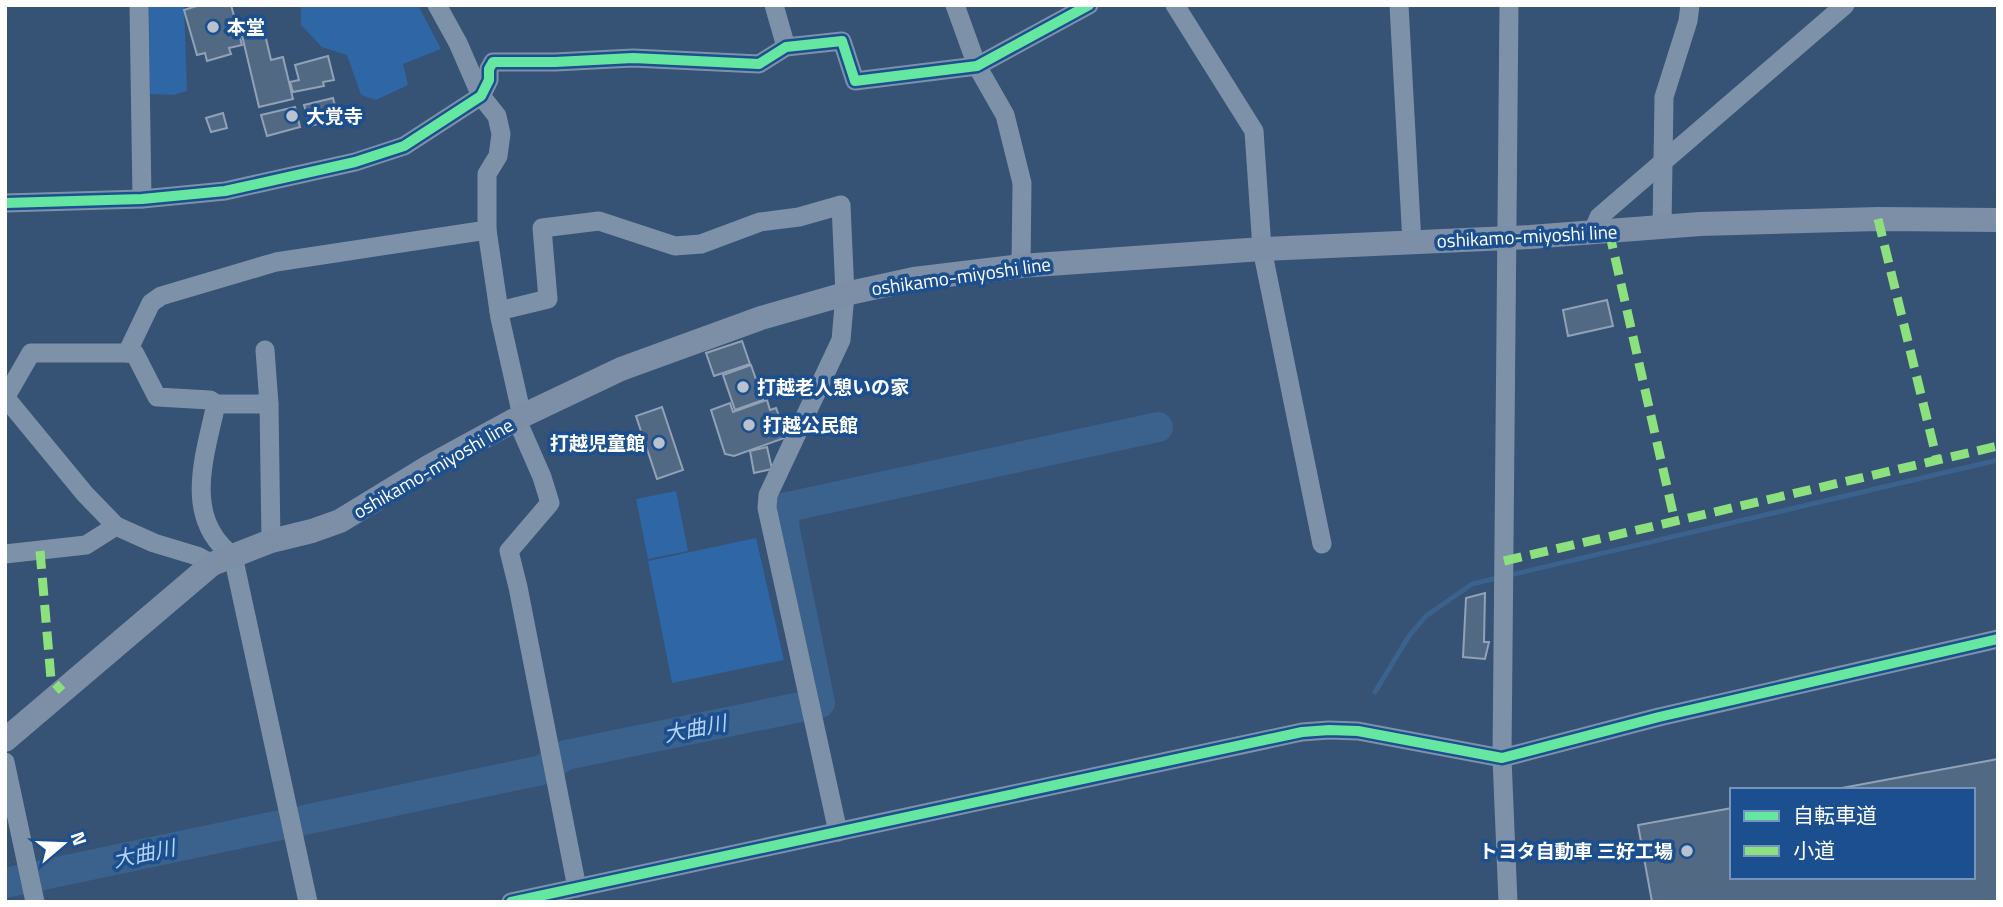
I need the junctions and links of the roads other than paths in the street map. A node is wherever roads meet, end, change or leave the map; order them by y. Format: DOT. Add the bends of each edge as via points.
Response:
graph roads {
  1 [pos="139,5"];
  2 [pos="437,5"];
  3 [pos="774,5"];
  4 [pos="956,5"];
  5 [pos="1089,5"];
  6 [pos="1175,5"];
  7 [pos="1399,5"];
  8 [pos="1509,5"];
  9 [pos="1690,5"];
  10 [pos="1845,5"];
  11 [pos="786,47"];
  12 [pos="977,66"];
  13 [pos="481,96"];
  14 [pos="1662,164"];
  15 [pos="142,199"];
  16 [pos="5,203"];
  17 [pos="1998,220"];
  18 [pos="1662,227"];
  19 [pos="487,230"];
  20 [pos="1592,233"];
  21 [pos="1507,237"];
  22 [pos="1412,243"];
  23 [pos="1262,249"];
  24 [pos="1021,265"];
  25 [pos="845,294"];
  26 [pos="499,311"];
  27 [pos="265,350"];
  28 [pos="127,353"];
  29 [pos="5,398"];
  30 [pos="216,404"];
  31 [pos="269,404"];
  32 [pos="519,418"];
  33 [pos="116,526"];
  34 [pos="271,541"];
  35 [pos="1322,544"];
  36 [pos="5,554"];
  37 [pos="223,560"];
  38 [pos="1998,639"];
  39 [pos="5,740"];
  40 [pos="1502,758"];
  41 [pos="5,762"];
  42 [pos="838,832"];
  43 [pos="577,888"];
  44 [pos="35,902"];
  45 [pos="308,902"];
  46 [pos="511,902"];
  47 [pos="1508,902"];
  1 -- 15 [label="street"];
  2 -- 13 [label="street"];
  3 -- 11 [label="street"];
  4 -- 12 [label="street"];
  5 -- 12 [label="street"];
  6 -- 23 [label="street" via="1254,131"];
  7 -- 22 [label="street"];
  8 -- 21 [label="street"];
  9 -- 14 [label="street" via="1664,96"];
  10 -- 14 [label="street"];
  11 -- 12 [label="street" via="842,41 855,81"];
  11 -- 13 [label="street" via="759,64 633,58 493,62"];
  12 -- 24 [label="street" via="1005,115 1023,183"];
  13 -- 15 [label="street" via="404,146 355,162 225,191"];
  13 -- 19 [label="street" via="497,116 500,134 498,156 487,174"];
  14 -- 18 [label="street"];
  14 -- 20 [label="street" via="1599,217"];
  15 -- 16 [label="street"];
  17 -- 18 [label="main road, oshikamo-miyoshi line"];
  18 -- 20 [label="main road, oshikamo-miyoshi line"];
  19 -- 26 [label="street"];
  19 -- 28 [label="street" via="276,262 161,296 151,303"];
  20 -- 21 [label="main road, oshikamo-miyoshi line"];
  21 -- 22 [label="main road, oshikamo-miyoshi line"];
  21 -- 40 [label="street"];
  22 -- 23 [label="main road, oshikamo-miyoshi line"];
  23 -- 24 [label="main road, oshikamo-miyoshi line"];
  23 -- 35 [label="street"];
  24 -- 25 [label="main road, oshikamo-miyoshi line" via="914,279"];
  25 -- 26 [label="street" via="841,205 760,222 701,244 675,246 599,221 542,228 548,299"];
  25 -- 32 [label="main road, oshikamo-miyoshi line" via="705,337 621,369"];
  25 -- 42 [label="street" via="841,340 768,495 767,508"];
  26 -- 32 [label="street"];
  27 -- 31 [label="street"];
  28 -- 29 [label="street" via="32,353"];
  28 -- 30 [label="street" via="135,354 157,397"];
  29 -- 33 [label="street"];
  30 -- 31 [label="street"];
  30 -- 37 [label="street" via="200,500"];
  31 -- 34 [label="street"];
  32 -- 34 [label="main road, oshikamo-miyoshi line" via="340,521"];
  32 -- 43 [label="street" via="550,503 509,551"];
  33 -- 36 [label="street" via="86,545"];
  33 -- 37 [label="street" via="154,543"];
  34 -- 37 [label="main road, oshikamo-miyoshi line"];
  37 -- 39 [label="main road, oshikamo-miyoshi line"];
  37 -- 45 [label="street"];
  38 -- 40 [label="street"];
  40 -- 42 [label="street" via="1358,731 1303,732"];
  40 -- 47 [label="street"];
  41 -- 44 [label="street"];
  42 -- 43 [label="street"];
  43 -- 46 [label="street"];
}
